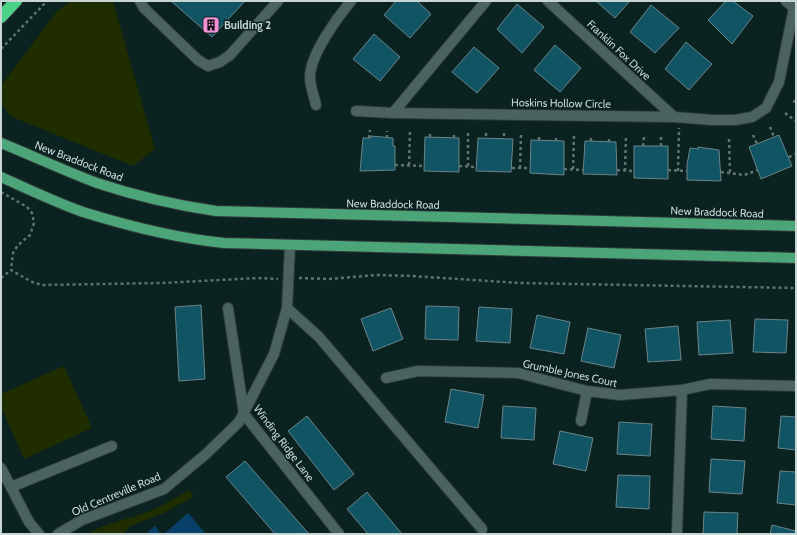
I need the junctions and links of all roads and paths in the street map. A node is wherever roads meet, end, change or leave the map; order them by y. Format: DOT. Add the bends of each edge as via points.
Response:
graph roads {
  1 [pos="16,1"];
  2 [pos="47,1"];
  3 [pos="140,1"];
  4 [pos="278,1"];
  5 [pos="351,1"];
  6 [pos="486,1"];
  7 [pos="548,1"];
  8 [pos="786,1"];
  9 [pos="795,8"];
  10 [pos="1,17"];
  11 [pos="1,48"];
  12 [pos="316,105"];
  13 [pos="356,111"];
  14 [pos="393,113"];
  15 [pos="785,113"];
  16 [pos="676,121"];
  17 [pos="795,122"];
  18 [pos="770,127"];
  19 [pos="370,130"];
  20 [pos="387,131"];
  21 [pos="410,131"];
  22 [pos="430,132"];
  23 [pos="454,132"];
  24 [pos="468,133"];
  25 [pos="486,133"];
  26 [pos="504,134"];
  27 [pos="521,134"];
  28 [pos="539,134"];
  29 [pos="556,135"];
  30 [pos="574,135"];
  31 [pos="753,135"];
  32 [pos="592,136"];
  33 [pos="609,136"];
  34 [pos="626,136"];
  35 [pos="430,137"];
  36 [pos="644,137"];
  37 [pos="661,137"];
  38 [pos="774,137"];
  39 [pos="370,138"];
  40 [pos="387,138"];
  41 [pos="454,138"];
  42 [pos="486,138"];
  43 [pos="504,138"];
  44 [pos="729,139"];
  45 [pos="539,140"];
  46 [pos="556,141"];
  47 [pos="591,141"];
  48 [pos="608,142"];
  49 [pos="1,143"];
  50 [pos="757,144"];
  51 [pos="644,146"];
  52 [pos="661,146"];
  53 [pos="796,154"];
  54 [pos="789,157"];
  55 [pos="395,165"];
  56 [pos="409,165"];
  57 [pos="424,166"];
  58 [pos="459,166"];
  59 [pos="468,166"];
  60 [pos="476,167"];
  61 [pos="512,168"];
  62 [pos="520,168"];
  63 [pos="530,168"];
  64 [pos="564,169"];
  65 [pos="573,169"];
  66 [pos="583,170"];
  67 [pos="616,170"];
  68 [pos="668,170"];
  69 [pos="758,170"];
  70 [pos="625,171"];
  71 [pos="634,171"];
  72 [pos="678,171"];
  73 [pos="687,171"];
  74 [pos="721,172"];
  75 [pos="730,172"];
  76 [pos="1,177"];
  77 [pos="1,192"];
  78 [pos="796,226"];
  79 [pos="290,245"];
  80 [pos="796,258"];
  81 [pos="11,270"];
  82 [pos="1,278"];
  83 [pos="288,279"];
  84 [pos="796,288"];
  85 [pos="228,308"];
  86 [pos="287,308"];
  87 [pos="386,378"];
  88 [pos="796,386"];
  89 [pos="682,390"];
  90 [pos="587,391"];
  91 [pos="244,414"];
  92 [pos="581,421"];
  93 [pos="112,446"];
  94 [pos="1,468"];
  95 [pos="11,487"];
  96 [pos="482,529"];
  97 [pos="677,532"];
  98 [pos="39,534"];
  99 [pos="58,534"];
  100 [pos="339,534"];
  1 -- 10 [label="highway"];
  2 -- 11 [label="path"];
  3 -- 4 [label="street" via="144,8 198,60 208,66 230,55"];
  5 -- 12 [label="street" via="326,37 313,62 310,78"];
  6 -- 14 [label="street"];
  7 -- 16 [label="street, Franklin Fox Drive"];
  8 -- 9 [label="street"];
  9 -- 16 [label="street, Hoskins Hollow Circle" via="779,82 766,108 752,117 735,120"];
  13 -- 14 [label="street, Hoskins Hollow Circle"];
  14 -- 16 [label="street, Hoskins Hollow Circle"];
  15 -- 17 [label="path"];
  16 -- 72 [label="path"];
  18 -- 38 [label="path"];
  19 -- 39 [label="path"];
  20 -- 40 [label="path"];
  21 -- 56 [label="path"];
  22 -- 35 [label="path"];
  23 -- 41 [label="path"];
  24 -- 59 [label="path"];
  25 -- 42 [label="path"];
  26 -- 43 [label="path"];
  27 -- 62 [label="path"];
  28 -- 45 [label="path"];
  29 -- 46 [label="path"];
  30 -- 65 [label="path"];
  31 -- 50 [label="path"];
  32 -- 47 [label="path"];
  33 -- 48 [label="path"];
  34 -- 70 [label="path"];
  36 -- 51 [label="path"];
  37 -- 52 [label="path"];
  44 -- 75 [label="path"];
  49 -- 78 [label="main road, New Braddock Road" via="103,184 155,200 216,211"];
  53 -- 54 [label="path"];
  55 -- 56 [label="path"];
  56 -- 57 [label="path"];
  58 -- 59 [label="path"];
  59 -- 60 [label="path"];
  61 -- 62 [label="path"];
  62 -- 63 [label="path"];
  64 -- 65 [label="path"];
  65 -- 66 [label="path"];
  67 -- 70 [label="path"];
  68 -- 72 [label="path"];
  69 -- 75 [label="path" via="744,175"];
  70 -- 71 [label="path"];
  72 -- 73 [label="path"];
  74 -- 75 [label="path"];
  76 -- 79 [label="main road" via="83,212 156,231 216,242"];
  77 -- 81 [label="path" via="27,208 32,213 34,223 30,235 13,253"];
  79 -- 80 [label="main road"];
  79 -- 83 [label="street, Old Centreville Road"];
  81 -- 82 [label="path"];
  81 -- 83 [label="path" via="42,285"];
  83 -- 84 [label="path" via="376,275 520,283"];
  83 -- 86 [label="street, Old Centreville Road"];
  85 -- 91 [label="street, Winding Ridge Lane"];
  86 -- 91 [label="street, Old Centreville Road" via="274,354"];
  86 -- 96 [label="street" via="318,337"];
  87 -- 90 [label="street, Grumble Jones Court" via="418,370 518,373"];
  88 -- 89 [label="street, Grumble Jones Court" via="710,384"];
  89 -- 90 [label="street, Grumble Jones Court" via="620,395"];
  89 -- 97 [label="street"];
  90 -- 92 [label="street"];
  91 -- 99 [label="street, Old Centreville Road" via="206,454 164,488 82,520"];
  91 -- 100 [label="street, Winding Ridge Lane"];
  93 -- 95 [label="street"];
  94 -- 95 [label="street"];
  95 -- 98 [label="street" via="29,522"];
}
